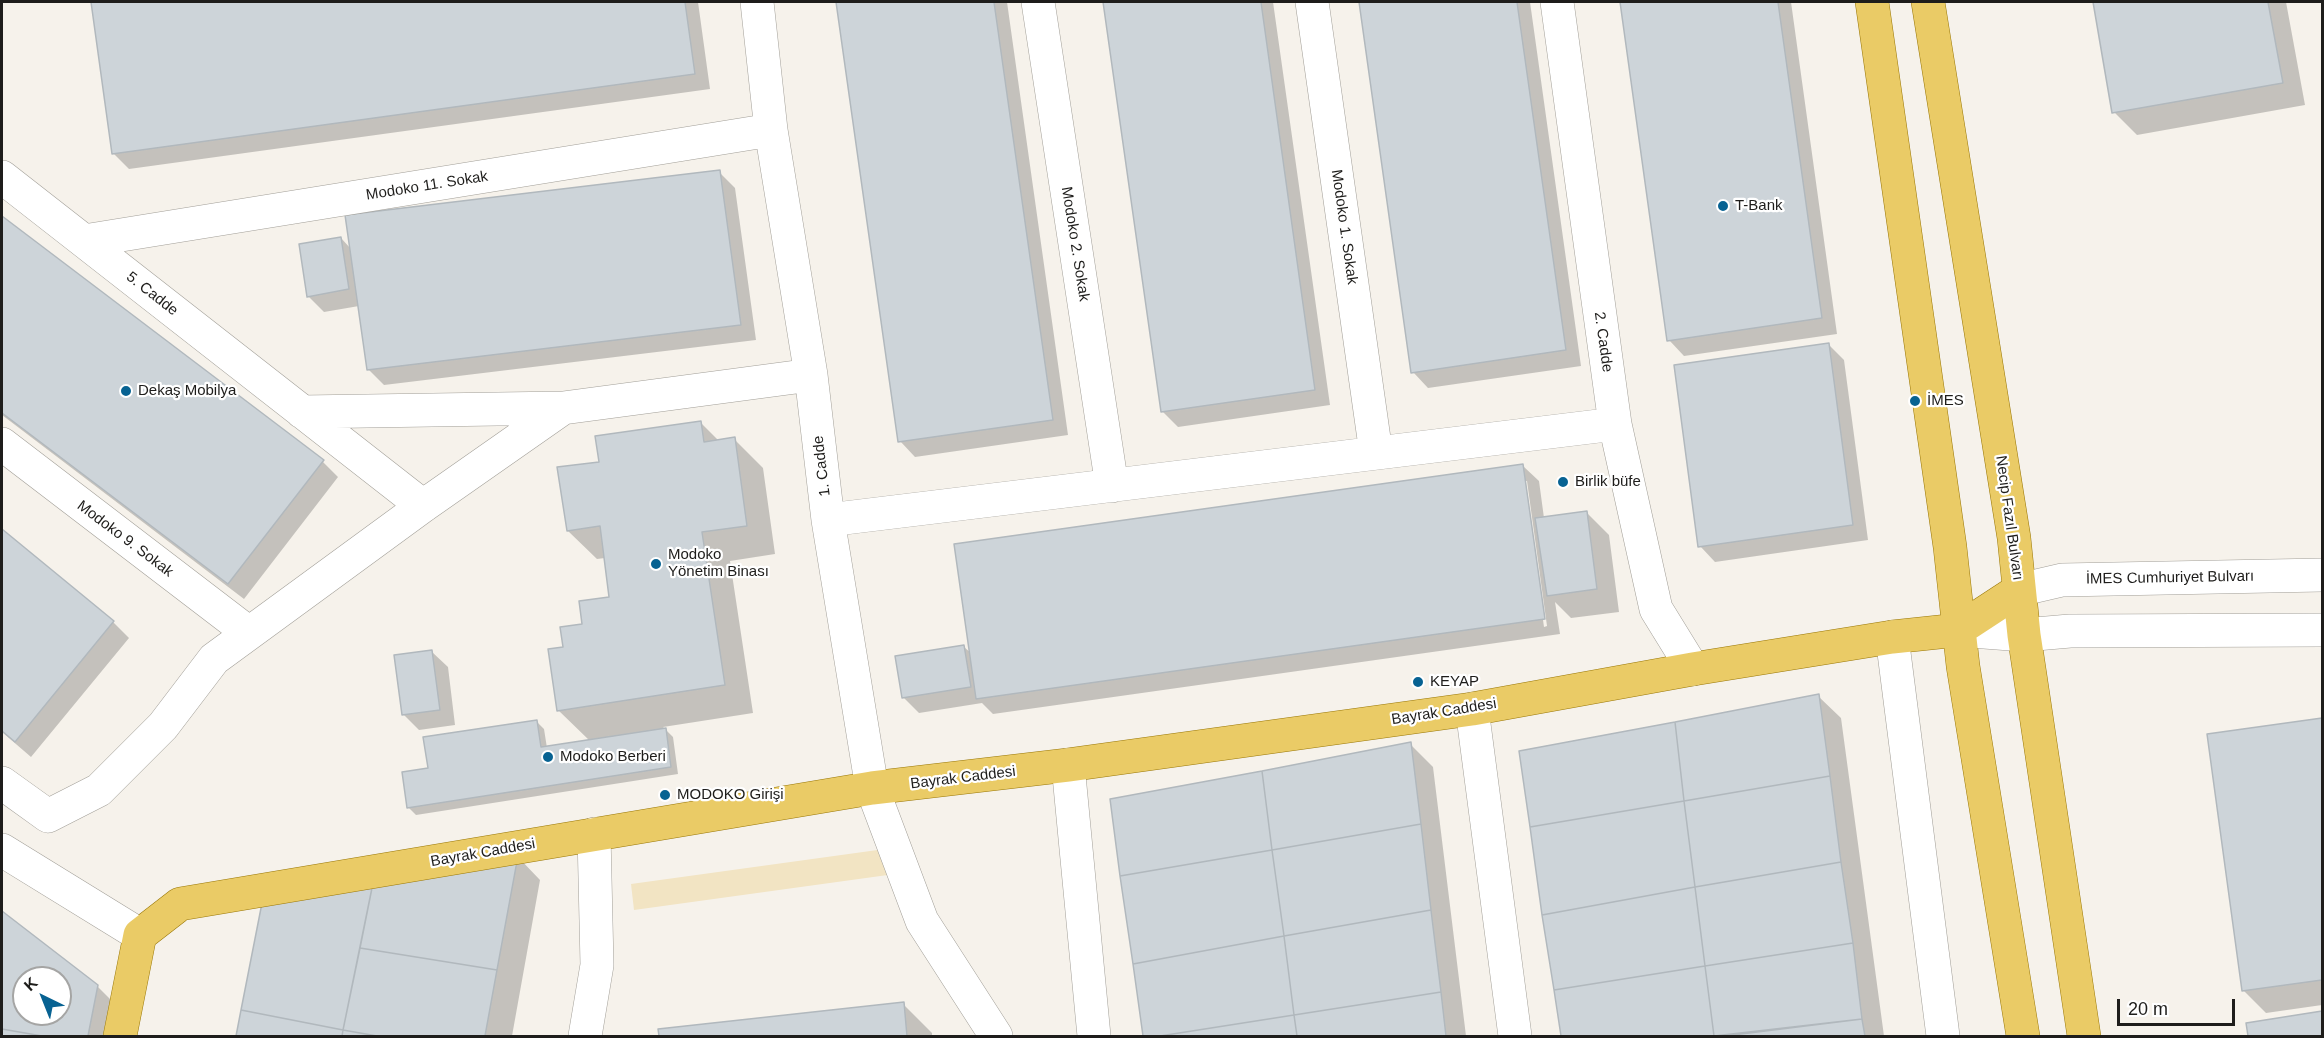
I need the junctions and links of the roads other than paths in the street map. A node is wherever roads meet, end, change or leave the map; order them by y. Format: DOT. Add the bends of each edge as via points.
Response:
graph roads {
  1 [pos="757,2"];
  2 [pos="1038,2"];
  3 [pos="1312,2"];
  4 [pos="1557,2"];
  5 [pos="1872,2"];
  6 [pos="1928,2"];
  7 [pos="771,130"];
  8 [pos="2,177"];
  9 [pos="84,241"];
  10 [pos="811,375"];
  11 [pos="564,408"];
  12 [pos="302,412"];
  13 [pos="1614,424"];
  14 [pos="2,444"];
  15 [pos="1376,453"];
  16 [pos="1112,486"];
  17 [pos="423,506"];
  18 [pos="828,520"];
  19 [pos="2322,574"];
  20 [pos="2019,590"];
  21 [pos="1958,630"];
  22 [pos="2322,630"];
  23 [pos="249,633"];
  24 [pos="2024,636"];
  25 [pos="1892,637"];
  26 [pos="1693,669"];
  27 [pos="1472,709"];
  28 [pos="1068,765"];
  29 [pos="2,783"];
  30 [pos="872,788"];
  31 [pos="594,834"];
  32 [pos="2,850"];
  33 [pos="140,935"];
  34 [pos="120,1036"];
  35 [pos="585,1036"];
  36 [pos="996,1036"];
  37 [pos="1094,1036"];
  38 [pos="1515,1036"];
  39 [pos="1943,1036"];
  40 [pos="2023,1036"];
  41 [pos="2084,1036"];
  1 -- 7 [label="street, 1. Cadde"];
  2 -- 16 [label="street, Modoko 2. Sokak"];
  3 -- 15 [label="street, Modoko 1. Sokak"];
  4 -- 13 [label="street, 2. Cadde"];
  5 -- 21 [label="main road" via="1950,547"];
  6 -- 20 [label="main road, Necip Fazıl Bulvarı" via="2014,538"];
  7 -- 9 [label="street, Modoko 11. Sokak"];
  7 -- 10 [label="street, 1. Cadde"];
  8 -- 9 [label="street, 5. Cadde"];
  9 -- 12 [label="street, 5. Cadde"];
  10 -- 11 [label="street"];
  10 -- 18 [label="street, 1. Cadde"];
  11 -- 12 [label="street"];
  11 -- 17 [label="street"];
  12 -- 17 [label="street, 5. Cadde"];
  13 -- 15 [label="street"];
  13 -- 26 [label="street, 2. Cadde" via="1656,609"];
  14 -- 23 [label="street, Modoko 9. Sokak"];
  15 -- 16 [label="street"];
  16 -- 18 [label="street"];
  17 -- 23 [label="street"];
  18 -- 30 [label="street, 1. Cadde"];
  19 -- 20 [label="street, İMES Cumhuriyet Bulvarı" via="2062,580"];
  20 -- 21 [label="main road"];
  20 -- 24 [label="main road, Necip Fazıl Bulvarı"];
  21 -- 24 [label="street"];
  21 -- 25 [label="main road, Bayrak Caddesi"];
  21 -- 40 [label="main road"];
  22 -- 24 [label="street" via="2103,630"];
  23 -- 29 [label="street" via="214,659 163,726 99,790 48,816"];
  24 -- 41 [label="main road, Necip Fazıl Bulvarı"];
  25 -- 26 [label="main road, Bayrak Caddesi"];
  25 -- 39 [label="street"];
  26 -- 27 [label="main road, Bayrak Caddesi"];
  27 -- 28 [label="main road, Bayrak Caddesi"];
  27 -- 38 [label="street"];
  28 -- 30 [label="main road, Bayrak Caddesi"];
  28 -- 37 [label="street"];
  30 -- 31 [label="main road, Bayrak Caddesi"];
  30 -- 36 [label="street, 1. Cadde" via="922,921"];
  31 -- 33 [label="main road, Bayrak Caddesi" via="180,904"];
  31 -- 35 [label="street" via="597,965"];
  32 -- 33 [label="street"];
  33 -- 34 [label="main road"];
}
